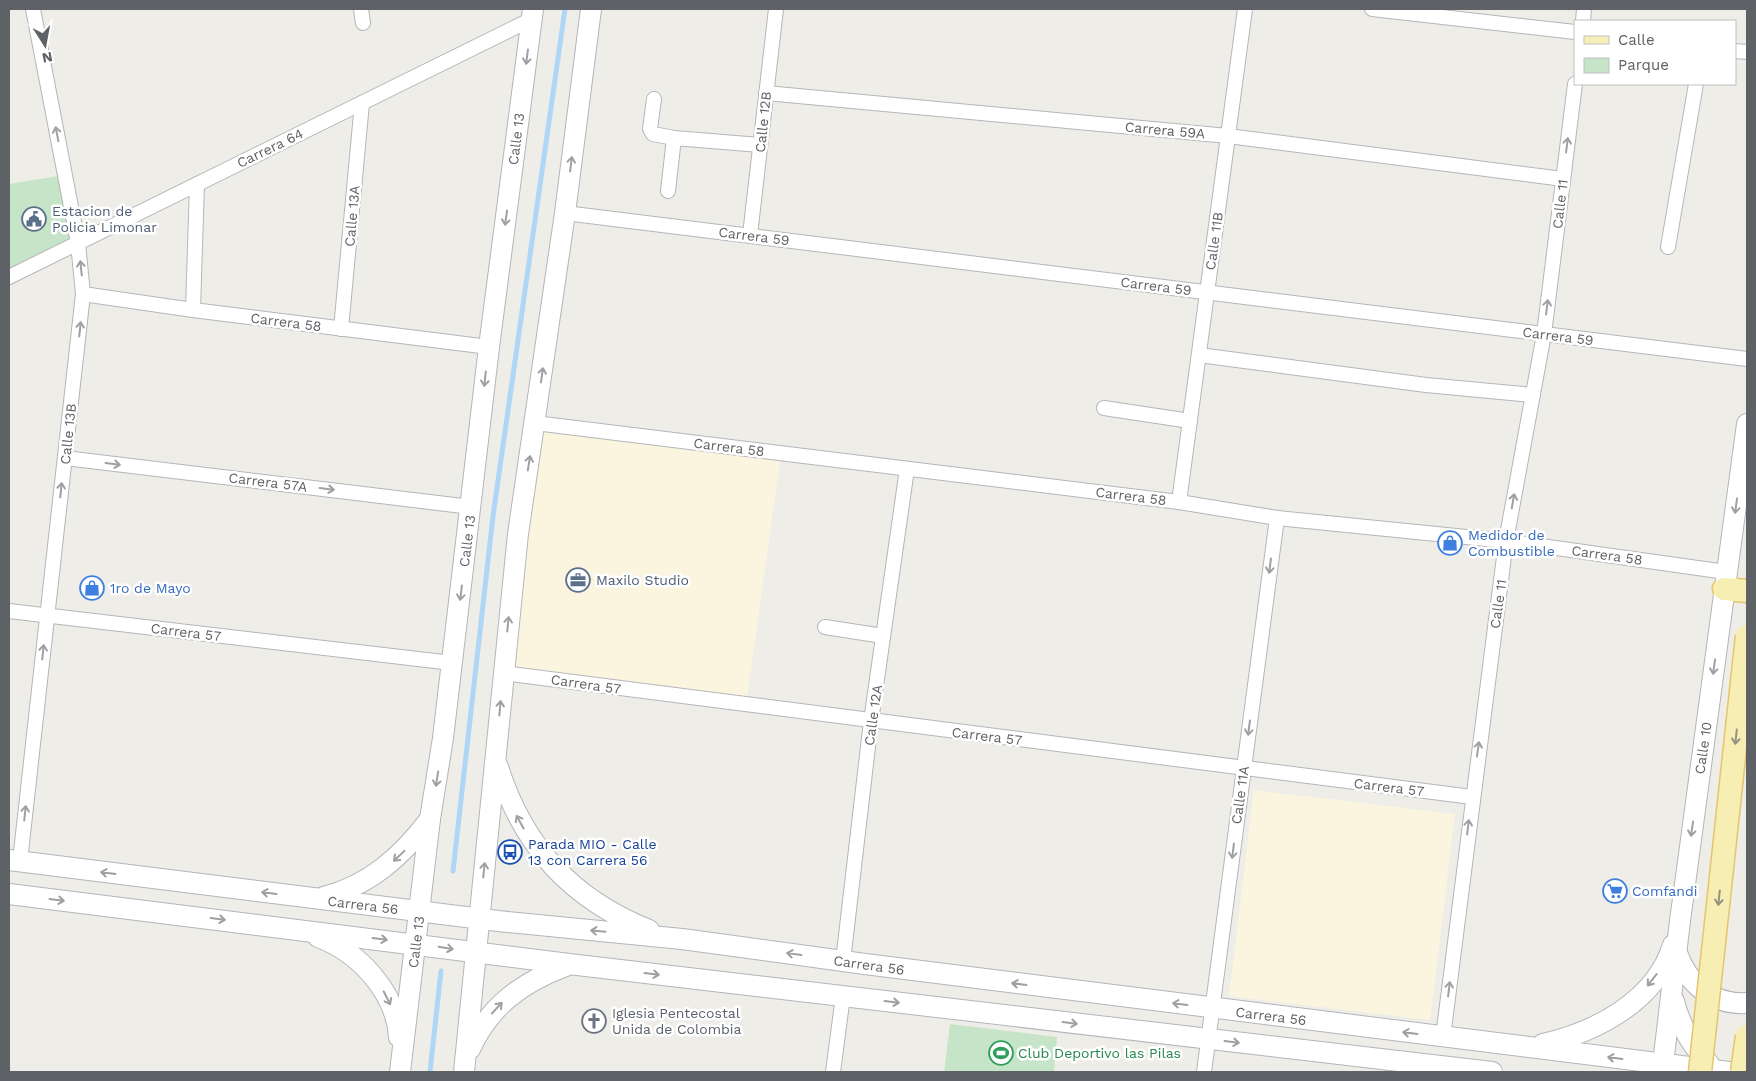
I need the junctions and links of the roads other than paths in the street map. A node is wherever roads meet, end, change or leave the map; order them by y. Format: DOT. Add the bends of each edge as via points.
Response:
graph roads {
  1 [pos="33,9"];
  2 [pos="361,9"];
  3 [pos="591,9"];
  4 [pos="776,9"];
  5 [pos="1245,9"];
  6 [pos="1372,9"];
  7 [pos="532,14"];
  8 [pos="363,23"];
  9 [pos="1574,32"];
  10 [pos="1575,85"];
  11 [pos="1696,85"];
  12 [pos="766,93"];
  13 [pos="654,99"];
  14 [pos="362,103"];
  15 [pos="1228,136"];
  16 [pos="674,138"];
  17 [pos="760,145"];
  18 [pos="1563,179"];
  19 [pos="197,184"];
  20 [pos="668,191"];
  21 [pos="565,212"];
  22 [pos="750,235"];
  23 [pos="78,243"];
  24 [pos="1668,248"];
  25 [pos="9,277"];
  26 [pos="1207,292"];
  27 [pos="83,294"];
  28 [pos="193,310"];
  29 [pos="341,329"];
  30 [pos="1544,334"];
  31 [pos="489,347"];
  32 [pos="1199,355"];
  33 [pos="1747,359"];
  34 [pos="1533,395"];
  35 [pos="1104,408"];
  36 [pos="1190,421"];
  37 [pos="535,423"];
  38 [pos="1747,424"];
  39 [pos="65,458"];
  40 [pos="906,469"];
  41 [pos="1179,502"];
  42 [pos="471,507"];
  43 [pos="1276,518"];
  44 [pos="1506,542"];
  45 [pos="1725,580"];
  46 [pos="1747,591"];
  47 [pos="9,611"];
  48 [pos="47,616"];
  49 [pos="825,627"];
  50 [pos="1747,632"];
  51 [pos="883,636"];
  52 [pos="1747,636"];
  53 [pos="452,663"];
  54 [pos="503,673"];
  55 [pos="871,721"];
  56 [pos="496,759"];
  57 [pos="1244,768"];
  58 [pos="1472,797"];
  59 [pos="430,819"];
  60 [pos="14,861"];
  61 [pos="9,894"];
  62 [pos="317,899"];
  63 [pos="420,912"];
  64 [pos="479,919"];
  65 [pos="1680,921"];
  66 [pos="295,928"];
  67 [pos="682,939"];
  68 [pos="416,943"];
  69 [pos="476,952"];
  70 [pos="1677,953"];
  71 [pos="842,961"];
  72 [pos="569,964"];
  73 [pos="1672,992"];
  74 [pos="843,996"];
  75 [pos="1747,1003"];
  76 [pos="1212,1008"];
  77 [pos="1747,1036"];
  78 [pos="1443,1037"];
  79 [pos="1208,1039"];
  80 [pos="1511,1045"];
  81 [pos="1747,1064"];
  82 [pos="1663,1068"];
  83 [pos="400,1069"];
  84 [pos="465,1069"];
  85 [pos="1448,1070"];
  86 [pos="833,1072"];
  87 [pos="1204,1072"];
  88 [pos="1489,1072"];
  89 [pos="1684,1072"];
  90 [pos="1715,1072"];
  91 [pos="1740,1072"];
  23 -- 1 [label="street, Calle 13B, one-way"];
  2 -- 8 [label="street"];
  21 -- 3 [label="street, one-way"];
  4 -- 12 [label="street, Calle 12B"];
  5 -- 15 [label="street, Calle 11B"];
  6 -- 9 [label="street"];
  7 -- 14 [label="street, Carrera 64"];
  7 -- 31 [label="street, Calle 13, one-way"];
  18 -- 10 [label="street, Calle 11, one-way"];
  11 -- 24 [label="street"];
  12 -- 15 [label="street, Carrera 59A"];
  12 -- 17 [label="street, Calle 12B"];
  13 -- 16 [label="street" via="650,129 653,134"];
  14 -- 19 [label="street, Carrera 64"];
  14 -- 29 [label="street, Calle 13A"];
  15 -- 18 [label="street, Carrera 59A"];
  15 -- 26 [label="street, Calle 11B"];
  16 -- 17 [label="street"];
  16 -- 20 [label="street"];
  17 -- 22 [label="street, Calle 12B"];
  30 -- 18 [label="street, Calle 11, one-way"];
  19 -- 23 [label="street, Carrera 64"];
  19 -- 28 [label="street"];
  21 -- 22 [label="street, Carrera 59"];
  37 -- 21 [label="street, one-way"];
  22 -- 26 [label="street, Carrera 59"];
  23 -- 25 [label="street, Carrera 64"];
  27 -- 23 [label="street, Calle 13B, one-way"];
  26 -- 30 [label="street, Carrera 59"];
  26 -- 32 [label="street, Calle 11B"];
  27 -- 28 [label="street, Carrera 58"];
  39 -- 27 [label="street, Calle 13B, one-way"];
  28 -- 29 [label="street, Carrera 58"];
  29 -- 31 [label="street, Carrera 58"];
  30 -- 33 [label="street, Carrera 59"];
  30 -- 34 [label="street, Calle 11"];
  31 -- 42 [label="street, Calle 13, one-way"];
  32 -- 34 [label="street" via="1426,385"];
  32 -- 36 [label="street, Calle 11B"];
  44 -- 34 [label="street, Calle 11, one-way"];
  35 -- 36 [label="street"];
  36 -- 41 [label="street, Calle 11B"];
  37 -- 40 [label="street, Carrera 58"];
  54 -- 37 [label="street, one-way" via="518,534"];
  38 -- 45 [label="street, Calle 10, one-way"];
  39 -- 42 [label="street, Carrera 57A, one-way"];
  48 -- 39 [label="street, Calle 13B, one-way"];
  40 -- 41 [label="street, Carrera 58"];
  40 -- 51 [label="street, Calle 12A"];
  41 -- 43 [label="street, Carrera 58"];
  42 -- 53 [label="street, Calle 13, one-way"];
  43 -- 44 [label="street, Carrera 58"];
  43 -- 57 [label="street, Calle 11A, one-way"];
  44 -- 45 [label="street, Carrera 58"];
  58 -- 44 [label="street, Calle 11, one-way"];
  45 -- 46 [label="main road"];
  45 -- 65 [label="street, Calle 10, one-way"];
  47 -- 48 [label="street, Carrera 57"];
  48 -- 53 [label="street, Carrera 57"];
  60 -- 48 [label="street, Calle 13B, one-way"];
  49 -- 51 [label="street"];
  50 -- 52 [label="main road"];
  51 -- 55 [label="street, Calle 12A"];
  52 -- 90 [label="main road, one-way, bridge"];
  53 -- 59 [label="street, Calle 13, one-way"];
  54 -- 55 [label="street, Carrera 57"];
  56 -- 54 [label="street, one-way"];
  55 -- 57 [label="street, Carrera 57"];
  55 -- 71 [label="street, Calle 12A"];
  64 -- 56 [label="street, one-way"];
  67 -- 56 [label="street, one-way" via="651,931 608,911 582,894 558,872 520,822"];
  57 -- 58 [label="street, Carrera 57"];
  57 -- 76 [label="street, Calle 11A, one-way"];
  78 -- 58 [label="street, Calle 11, one-way"];
  59 -- 62 [label="street, one-way" via="405,850 381,871 342,892"];
  59 -- 63 [label="street, Calle 13"];
  62 -- 60 [label="street, Carrera 56, one-way"];
  61 -- 66 [label="street, one-way"];
  62 -- 63 [label="street, Carrera 56"];
  63 -- 64 [label="street, Carrera 56"];
  63 -- 68 [label="street, Calle 13"];
  67 -- 64 [label="street, Carrera 56, one-way"];
  64 -- 69 [label="street"];
  65 -- 70 [label="street, Calle 10"];
  65 -- 80 [label="street, one-way" via="1671,950 1654,979 1632,1003 1605,1022 1576,1036 1544,1044"];
  66 -- 68 [label="street, one-way"];
  66 -- 83 [label="street, one-way" via="344,949 373,975 397,1021"];
  71 -- 67 [label="street, Carrera 56, one-way"];
  68 -- 69 [label="street, one-way"];
  68 -- 83 [label="street, Calle 13"];
  69 -- 72 [label="street"];
  69 -- 84 [label="street"];
  70 -- 73 [label="street, Calle 10"];
  70 -- 75 [label="street" via="1682,967 1702,991 1730,1002"];
  76 -- 71 [label="street, Carrera 56, one-way"];
  72 -- 74 [label="street, one-way"];
  84 -- 72 [label="street, one-way" via="478,1033 498,1006 530,981"];
  73 -- 82 [label="street, Calle 10"];
  73 -- 90 [label="street" via="1677,1016 1688,1039"];
  74 -- 79 [label="street, one-way"];
  74 -- 86 [label="street"];
  78 -- 76 [label="street, Carrera 56, one-way"];
  76 -- 79 [label="street, Calle 11A"];
  77 -- 91 [label="main road, bridge"];
  78 -- 80 [label="street, Carrera 56"];
  79 -- 85 [label="street, one-way"];
  79 -- 87 [label="street, Calle 11A"];
  82 -- 80 [label="street, Carrera 56, one-way"];
  81 -- 91 [label="street"];
  82 -- 89 [label="street"];
  82 -- 90 [label="street, Carrera 56"];
  85 -- 88 [label="street"];
}
